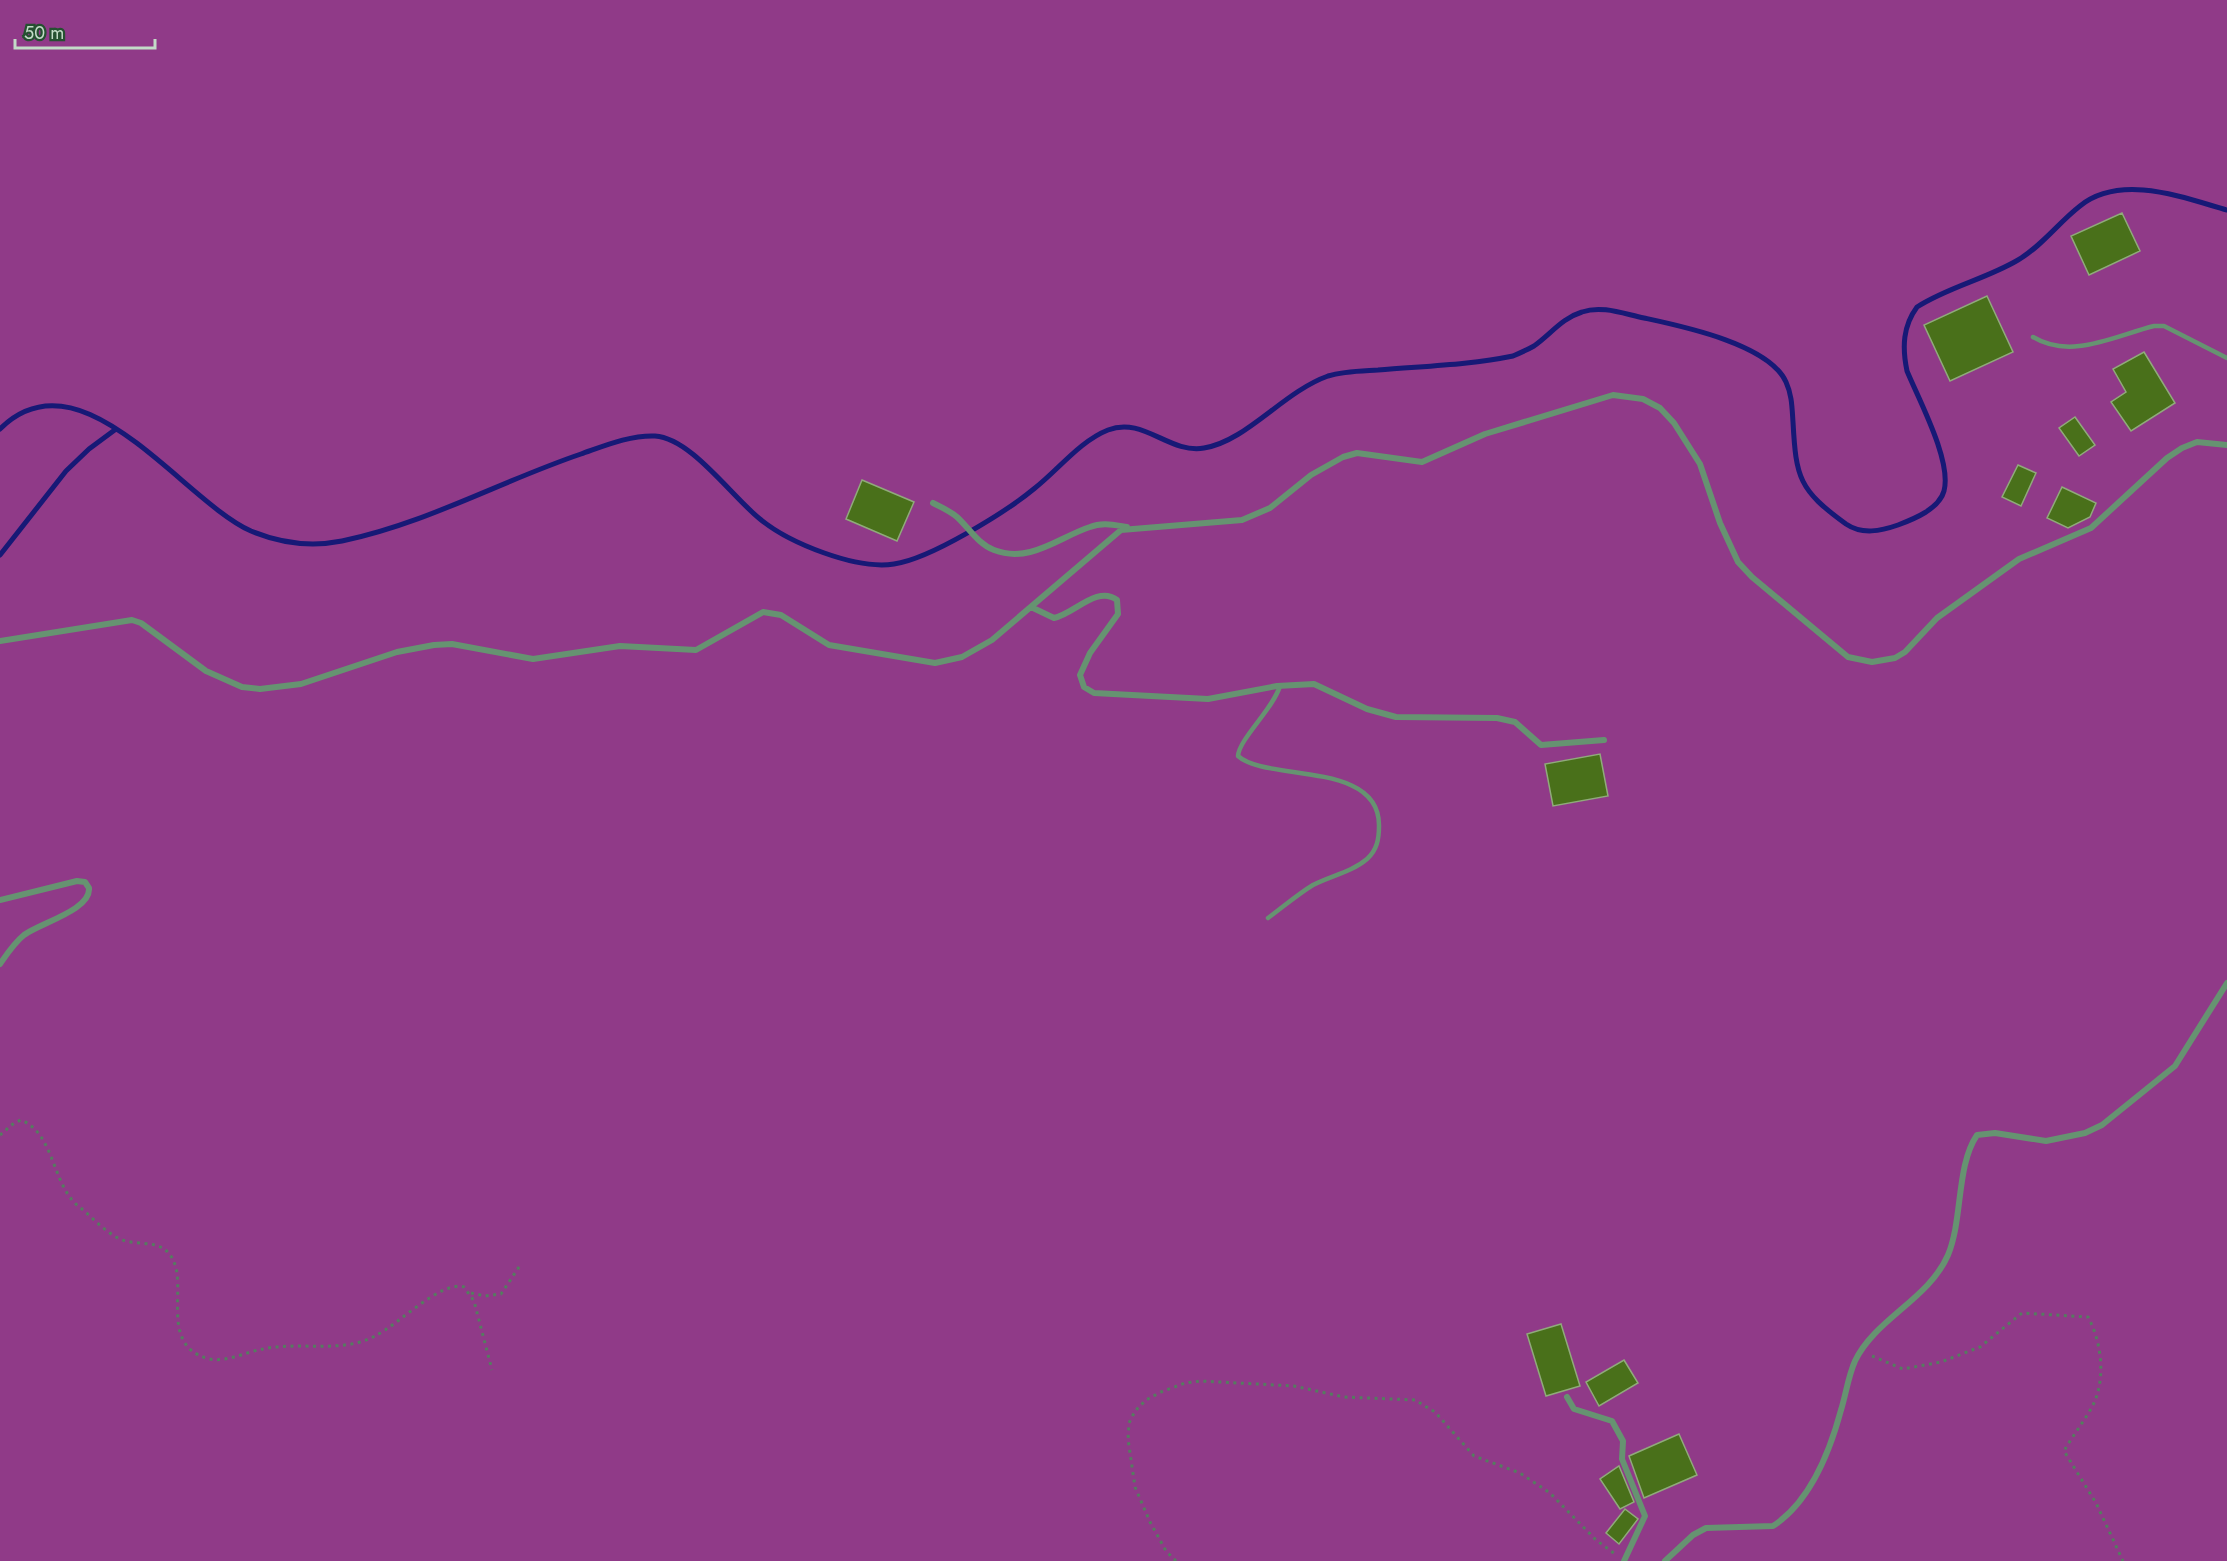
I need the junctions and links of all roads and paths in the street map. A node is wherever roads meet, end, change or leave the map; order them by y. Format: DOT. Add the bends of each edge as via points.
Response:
graph roads {
  1 [pos="2033,337"];
  2 [pos="2227,358"];
  3 [pos="2227,445"];
  4 [pos="933,503"];
  5 [pos="1130,528"];
  6 [pos="1031,607"];
  7 [pos="0,641"];
  8 [pos="1280,686"];
  9 [pos="1604,740"];
  10 [pos="0,900"];
  11 [pos="1268,918"];
  12 [pos="0,964"];
  13 [pos="2227,983"];
  14 [pos="0,1135"];
  15 [pos="521,1264"];
  16 [pos="471,1293"];
  17 [pos="1861,1352"];
  18 [pos="492,1370"];
  19 [pos="1567,1397"];
  20 [pos="1176,1561"];
  21 [pos="1624,1561"];
  22 [pos="1665,1561"];
  23 [pos="2122,1561"];
  1 -- 2 [label="lane" via="2048,346 2065,349 2164,326"];
  3 -- 5 [label="street" via="2197,442 2182,448 2091,528 2019,559 1937,618 1905,652 1886,662 1848,657 1752,577 1730,546 1701,464 1674,423 1652,404 1630,396 1613,395 1560,410 1485,434 1422,462 1357,453 1343,457 1311,475 1270,508 1242,520"];
  4 -- 5 [label="street" via="956,516 980,542 1015,554 1039,551 1091,526"];
  5 -- 6 [label="street" via="1104,543"];
  6 -- 7 [label="street" via="979,649 935,663 829,645 781,615 764,612 696,650 620,646 533,659 452,644 434,645 397,652 301,684 260,689 224,681 132,620"];
  6 -- 8 [label="street" via="1054,618 1098,596 1117,600 1118,614 1090,653 1080,675 1084,687 1094,693 1208,699"];
  8 -- 9 [label="street" via="1324,686 1367,709 1413,720 1497,718 1515,722 1541,745"];
  8 -- 11 [label="lane" via="1267,713 1241,745 1238,756 1250,763 1322,776 1360,790 1373,804 1380,820 1375,851 1366,860 1312,886"];
  10 -- 12 [label="street" via="77,881 85,882 89,888 86,900 25,935"];
  13 -- 17 [label="street" via="2175,1066 2102,1125 2085,1133 2046,1141 1995,1133 1977,1135 1969,1152 1955,1235 1943,1266"];
  14 -- 16 [label="path" via="14,1123 28,1123 48,1150 58,1179 72,1200 114,1236 162,1246 169,1252 177,1275 177,1320 191,1351 203,1358 225,1359 292,1345 360,1343 448,1287 457,1285"];
  15 -- 16 [label="path" via="501,1293"];
  16 -- 18 [label="path"];
  17 -- 22 [label="street" via="1848,1380 1823,1463 1782,1521 1773,1526 1706,1528"];
  17 -- 23 [label="path" via="1903,1368 1941,1362 1980,1347 2022,1313 2088,1317 2098,1335 2100,1371 2094,1402 2064,1450 2096,1503"];
  19 -- 21 [label="street" via="1574,1409 1612,1421 1623,1441 1622,1459 1645,1516"];
  20 -- 21 [label="path" via="1150,1522 1136,1487 1129,1423 1135,1411 1154,1396 1201,1381 1294,1386 1344,1398 1415,1400 1435,1412 1474,1456 1520,1473 1550,1493 1596,1540"];
}
